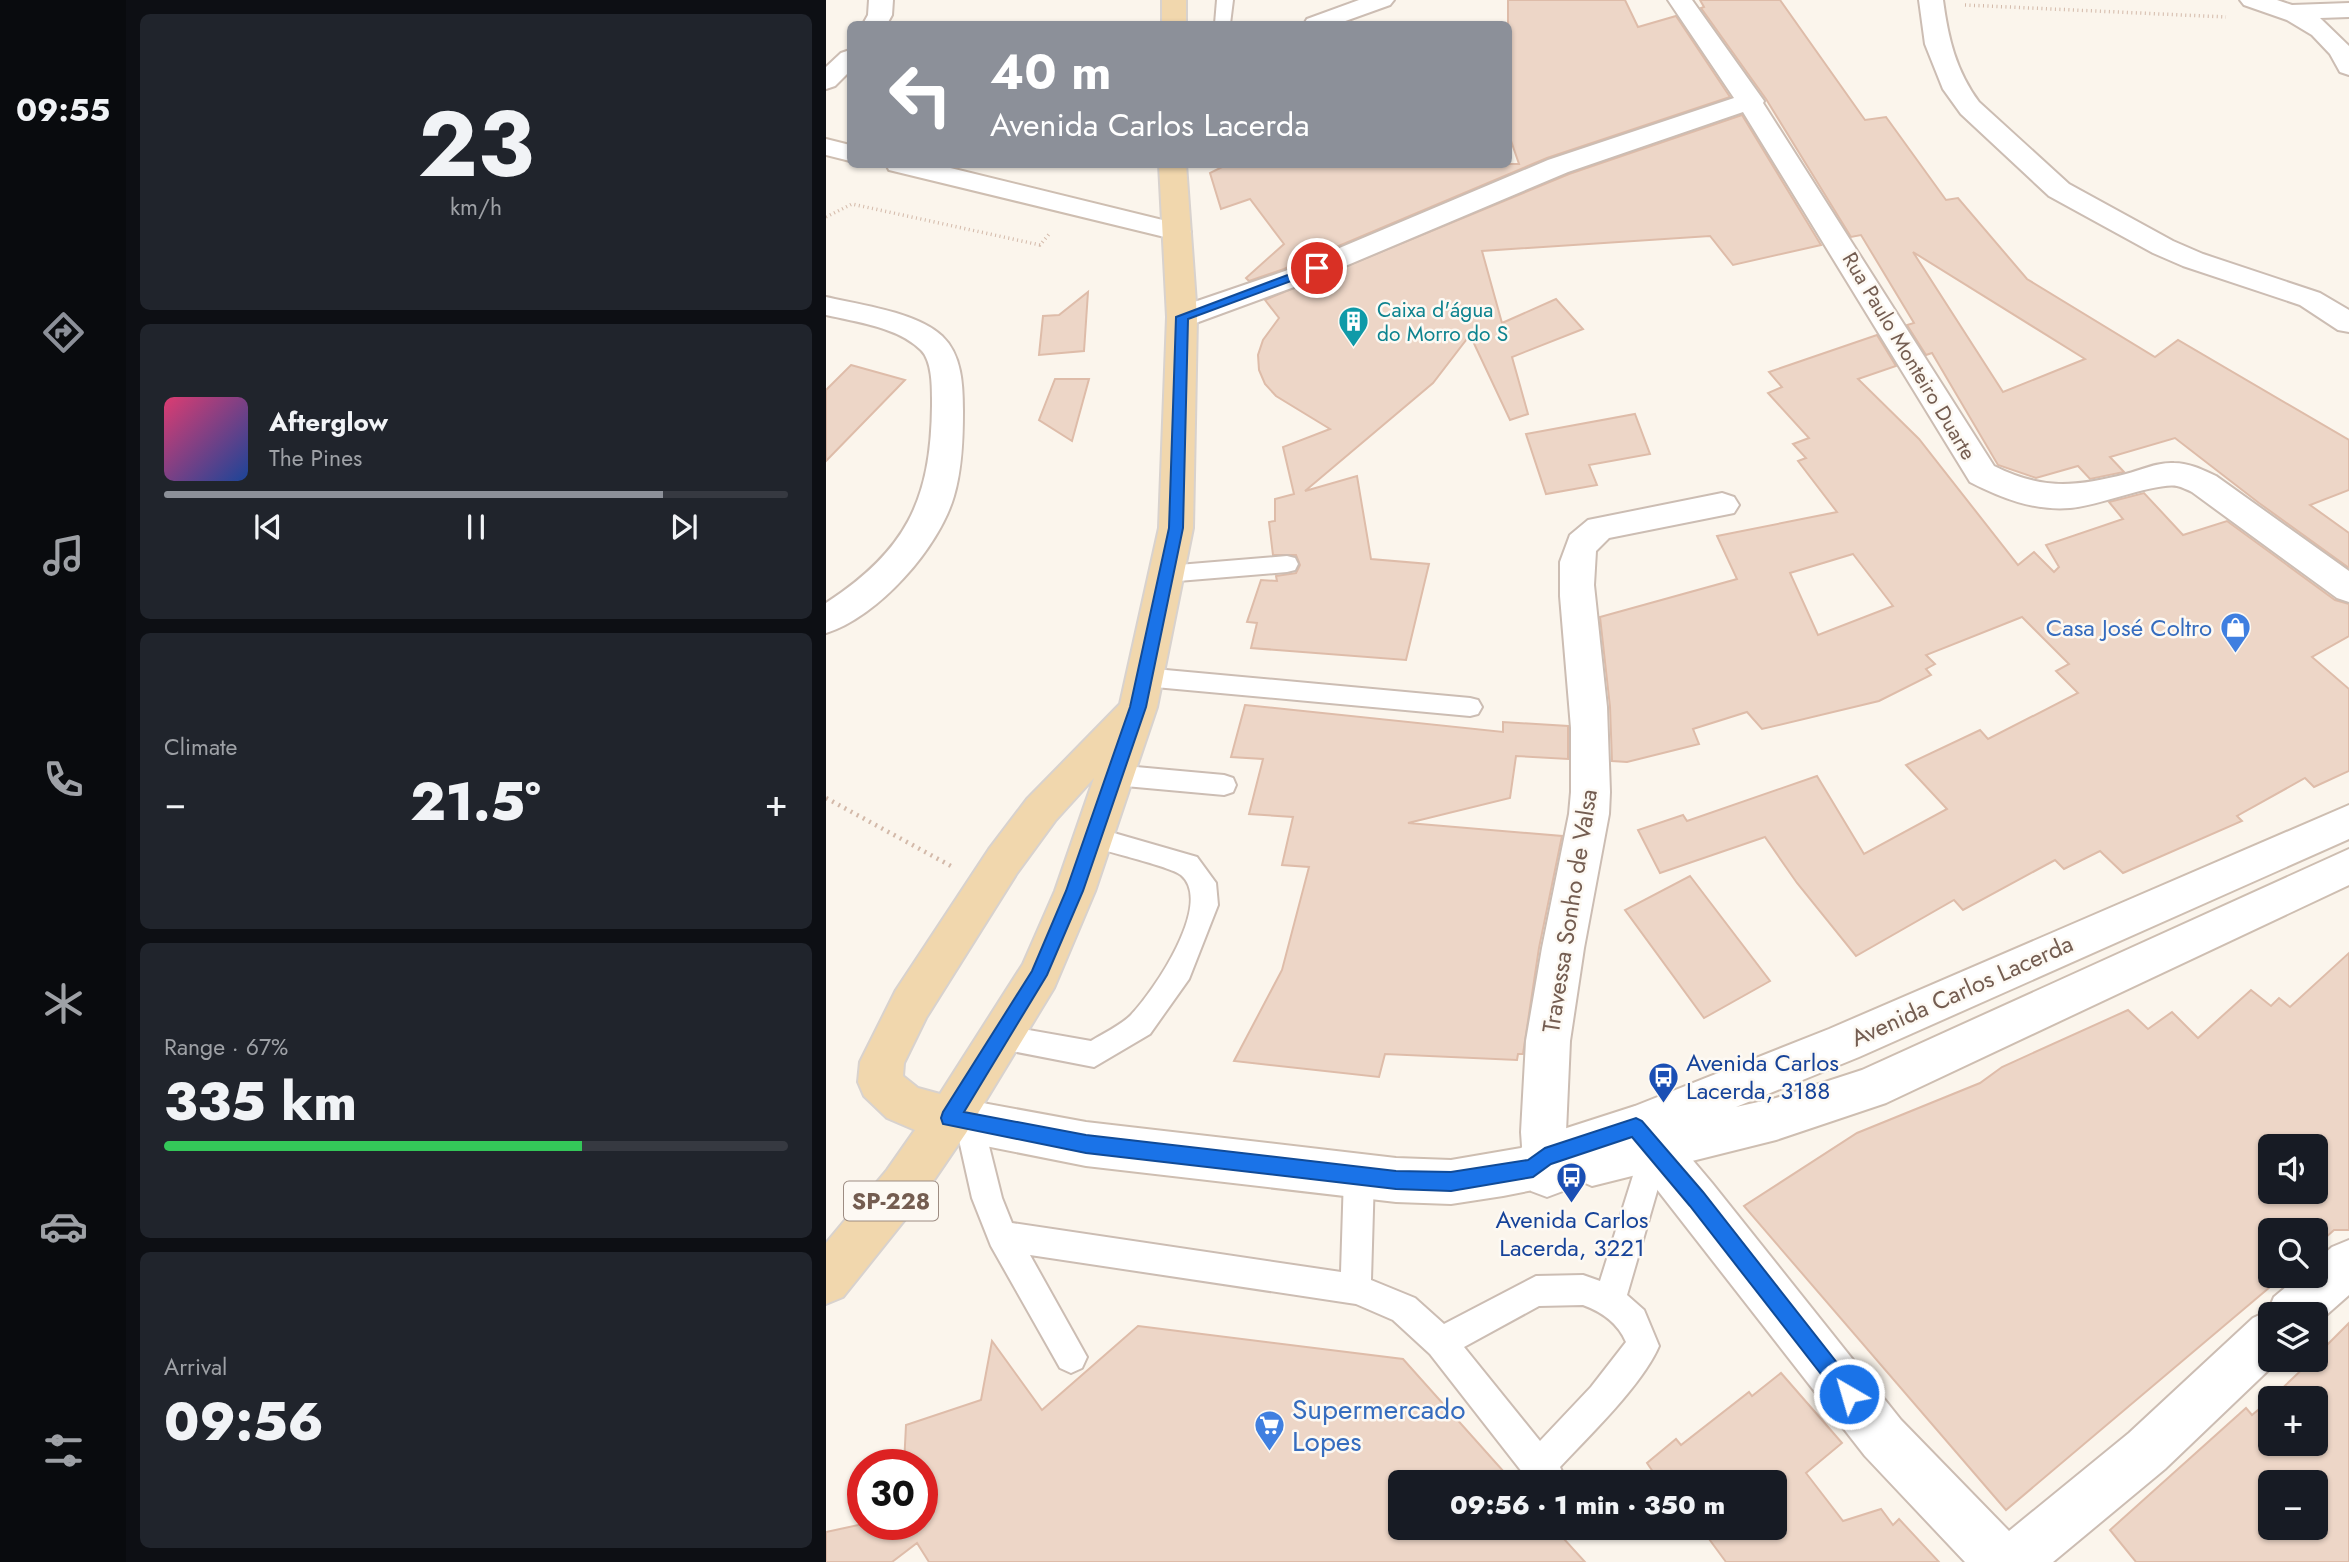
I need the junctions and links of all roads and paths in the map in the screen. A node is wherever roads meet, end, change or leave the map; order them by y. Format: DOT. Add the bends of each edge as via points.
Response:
graph roads {
  1 [pos="881,0"];
  2 [pos="1174,0"];
  3 [pos="1225,0"];
  4 [pos="1382,0"];
  5 [pos="1680,0"];
  6 [pos="2252,0"];
  7 [pos="1932,2"];
  8 [pos="2349,10"];
  9 [pos="2294,12"];
  10 [pos="2227,17"];
  11 [pos="877,21"];
  12 [pos="1174,21"];
  13 [pos="1223,21"];
  14 [pos="1323,21"];
  15 [pos="847,62"];
  16 [pos="2349,67"];
  17 [pos="826,81"];
  18 [pos="1751,101"];
  19 [pos="826,147"];
  20 [pos="847,152"];
  21 [pos="915,168"];
  22 [pos="1172,168"];
  23 [pos="1074,206"];
  24 [pos="826,217"];
  25 [pos="1177,232"];
  26 [pos="826,306"];
  27 [pos="1182,317"];
  28 [pos="2349,323"];
  29 [pos="1722,505"];
  30 [pos="1287,564"];
  31 [pos="1166,574"];
  32 [pos="2349,589"];
  33 [pos="826,621"];
  34 [pos="1141,692"];
  35 [pos="1470,708"];
  36 [pos="1114,775"];
  37 [pos="1224,785"];
  38 [pos="2349,821"];
  39 [pos="1093,837"];
  40 [pos="2349,866"];
  41 [pos="1001,1038"];
  42 [pos="959,1120"];
  43 [pos="1645,1139"];
  44 [pos="1542,1167"];
  45 [pos="1359,1176"];
  46 [pos="1002,1236"];
  47 [pos="2349,1264"];
  48 [pos="826,1280"];
  49 [pos="1356,1289"];
  50 [pos="1610,1300"];
  51 [pos="2305,1302"];
  52 [pos="1441,1343"];
  53 [pos="2258,1346"];
  54 [pos="1071,1357"];
  55 [pos="1541,1470"];
  56 [pos="1547,1470"];
  57 [pos="2002,1562"];
  58 [pos="2012,1562"];
  1 -- 11 [label="street"];
  2 -- 12 [label="main road"];
  3 -- 13 [label="lane"];
  4 -- 14 [label="street"];
  5 -- 18 [label="street, Rua Paulo Monteiro Duarte"];
  6 -- 9 [label="street"];
  7 -- 10 [label="path"];
  7 -- 28 [label="street" via="1937,44 1956,89 1970,108 2059,190 2162,247 2310,299"];
  8 -- 9 [label="street"];
  9 -- 16 [label="street" via="2320,30"];
  15 -- 17 [label="street"];
  18 -- 27 [label="street" via="1558,166 1295,277"];
  18 -- 32 [label="street, Rua Paulo Monteiro Duarte" via="1982,474 1999,485 2060,499 2158,476 2186,476 2220,494"];
  19 -- 20 [label="street"];
  21 -- 23 [label="street"];
  22 -- 25 [label="main road, SP-228"];
  23 -- 24 [label="path" via="1040,245 852,204"];
  23 -- 25 [label="street"];
  25 -- 27 [label="main road, SP-228"];
  26 -- 33 [label="street" via="925,337 938,350 949,394 935,505 911,547 872,586"];
  27 -- 31 [label="main road, SP-228" via="1176,528"];
  29 -- 44 [label="street, Travessa Sonho de Valsa" via="1600,528 1579,550 1592,781 1548,1036"];
  30 -- 31 [label="lane"];
  31 -- 34 [label="main road, SP-228"];
  34 -- 35 [label="lane"];
  34 -- 36 [label="main road, SP-228"];
  34 -- 42 [label="main road" via="1003,861 911,1004 882,1062 880,1082 900,1104"];
  36 -- 37 [label="lane"];
  36 -- 39 [label="main road, SP-228"];
  38 -- 43 [label="street, Avenida Carlos Lacerda" via="1844,1043"];
  39 -- 41 [label="main road, SP-228" via="1039,975"];
  39 -- 41 [label="lane" via="1188,865 1203,883 1205,905 1180,971 1140,1025 1094,1054"];
  40 -- 43 [label="street, Avenida Carlos Lacerda" via="1870,1088 1776,1119"];
  41 -- 42 [label="main road, SP-228"];
  42 -- 45 [label="street, Avenida Carlos Lacerda" via="1086,1144"];
  42 -- 46 [label="lane"];
  42 -- 48 [label="main road, SP-228"];
  43 -- 44 [label="street, Avenida Carlos Lacerda"];
  43 -- 50 [label="lane"];
  43 -- 57 [label="street" via="1883,1437"];
  44 -- 45 [label="street, Avenida Carlos Lacerda" via="1451,1181"];
  45 -- 49 [label="lane"];
  46 -- 49 [label="lane"];
  46 -- 54 [label="lane"];
  47 -- 51 [label="street"];
  49 -- 52 [label="lane" via="1404,1309"];
  50 -- 52 [label="lane" via="1584,1290 1536,1291"];
  50 -- 56 [label="lane" via="1633,1321 1643,1346"];
  52 -- 55 [label="lane"];
  53 -- 58 [label="street" via="2147,1451"];
}
